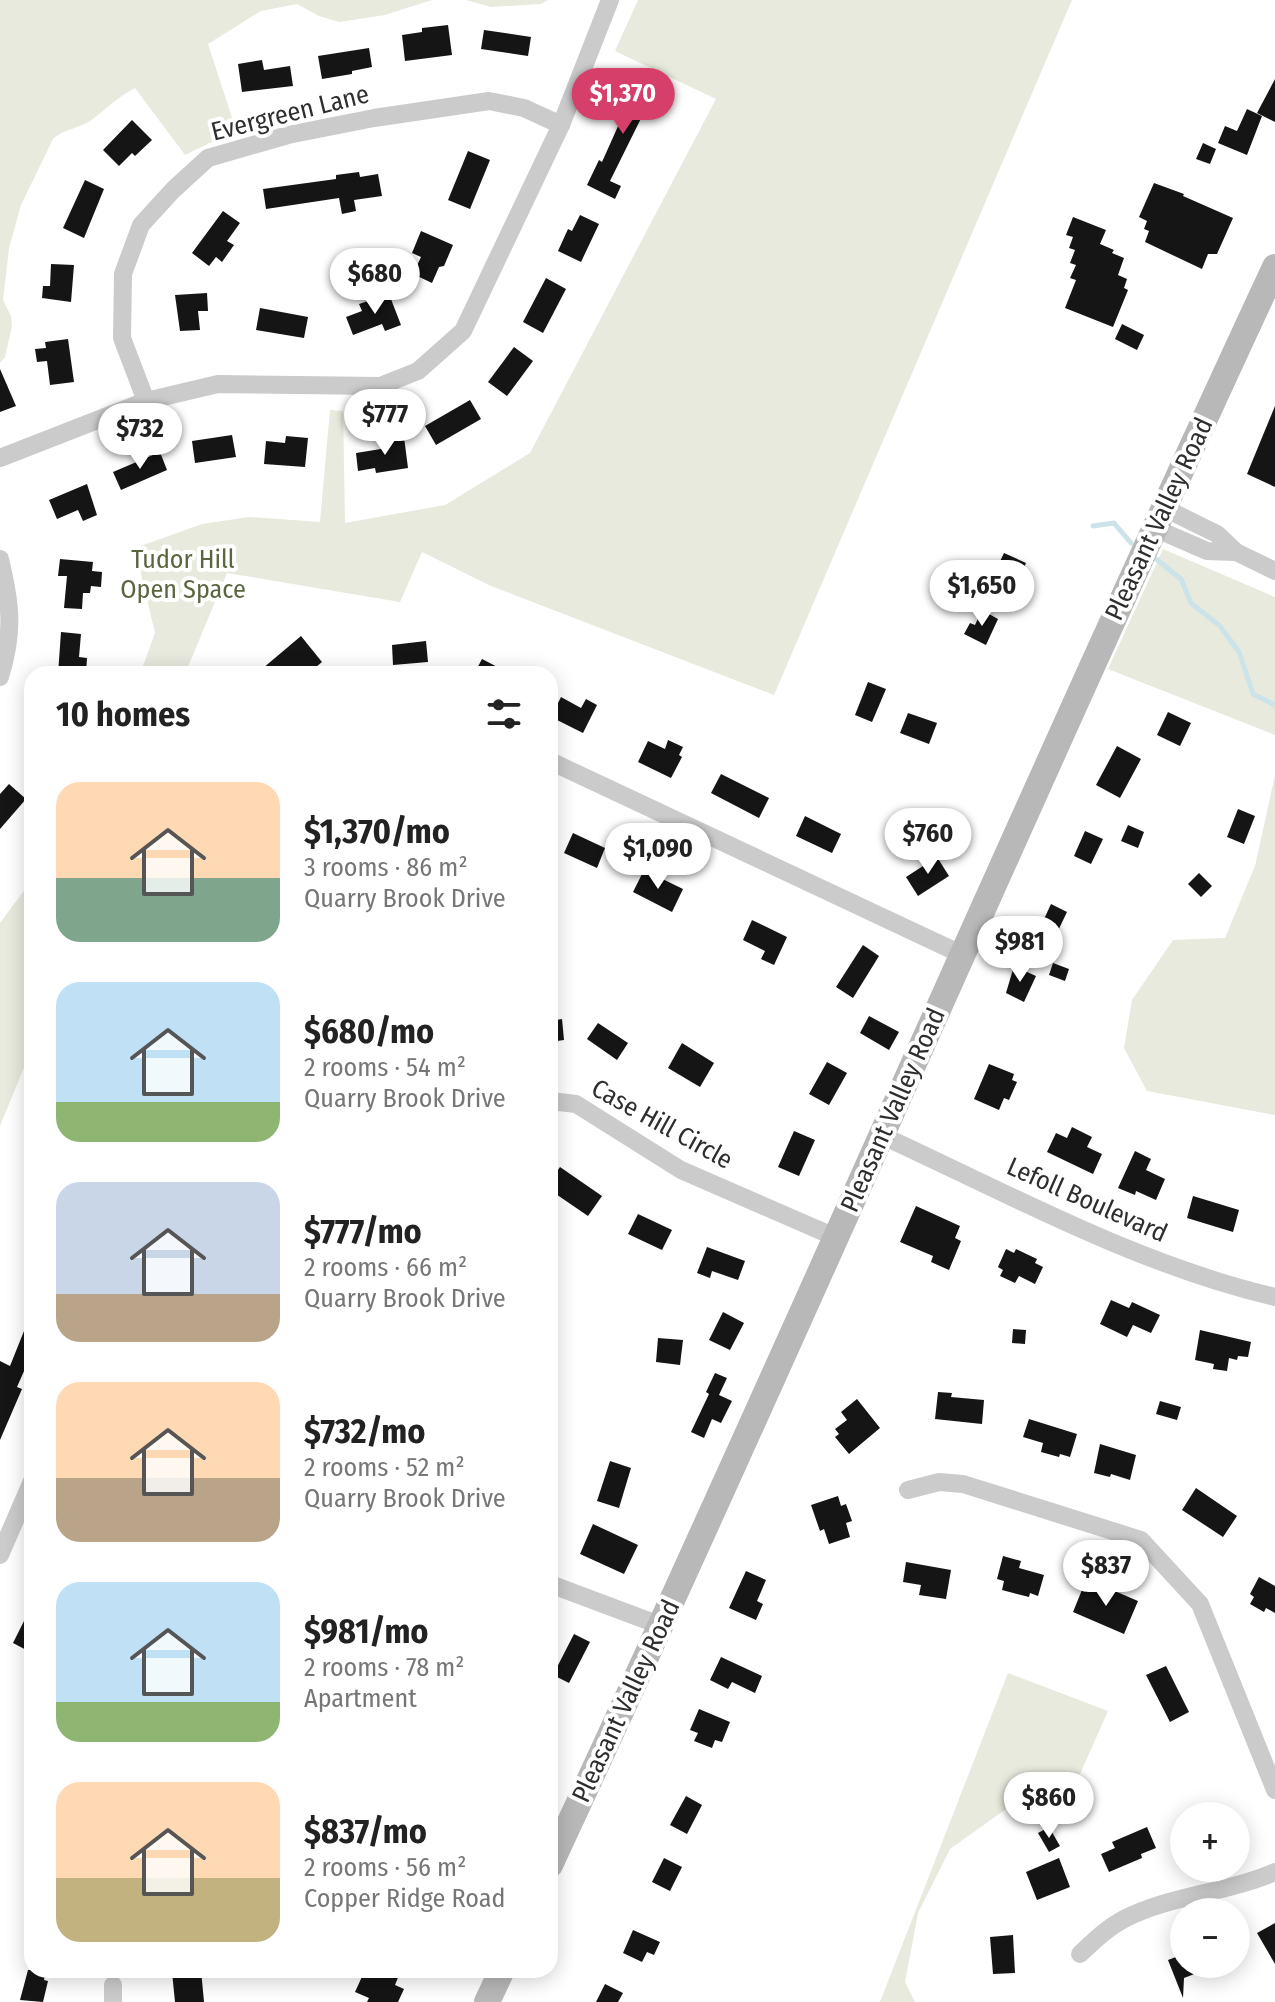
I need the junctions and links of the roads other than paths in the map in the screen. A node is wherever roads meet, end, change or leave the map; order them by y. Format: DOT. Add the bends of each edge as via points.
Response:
graph roads {
  1 [pos="610,0"];
  2 [pos="561,125"];
  3 [pos="1275,267"];
  4 [pos="146,401"];
  5 [pos="0,458"];
  6 [pos="1159,518"];
  7 [pos="0,559"];
  8 [pos="1275,571"];
  9 [pos="0,677"];
  10 [pos="558,765"];
  11 [pos="963,955"];
  12 [pos="558,1102"];
  13 [pos="883,1136"];
  14 [pos="835,1237"];
  15 [pos="1275,1297"];
  16 [pos="908,1490"];
  17 [pos="24,1500"];
  18 [pos="0,1555"];
  19 [pos="558,1587"];
  20 [pos="662,1626"];
  21 [pos="1275,1790"];
  22 [pos="558,1848"];
  23 [pos="1275,1872"];
  24 [pos="1080,1954"];
  25 [pos="498,1978"];
  26 [pos="487,2002"];
  1 -- 2 [label="street"];
  2 -- 4 [label="street" via="463,331 418,371 380,386 218,384"];
  2 -- 4 [label="street, Evergreen Lane" via="524,108 489,101 302,132 208,158 141,225 123,274 122,338"];
  3 -- 6 [label="main road, Pleasant Valley Road"];
  4 -- 5 [label="street"];
  6 -- 8 [label="street" via="1217,534 1236,552"];
  6 -- 11 [label="main road, Pleasant Valley Road"];
  7 -- 9 [label="street" via="10,604 9,649"];
  10 -- 11 [label="street"];
  11 -- 13 [label="main road, Pleasant Valley Road"];
  12 -- 14 [label="street, Case Hill Circle" via="576,1104 681,1170"];
  13 -- 14 [label="main road, Pleasant Valley Road"];
  13 -- 15 [label="street, Lefoll Boulevard" via="1132,1251"];
  14 -- 20 [label="main road, Pleasant Valley Road"];
  16 -- 21 [label="street" via="939,1482 963,1484 1141,1540 1200,1604"];
  17 -- 18 [label="street"];
  19 -- 20 [label="street"];
  20 -- 22 [label="main road, Pleasant Valley Road"];
  23 -- 24 [label="street" via="1157,1905 1104,1931"];
  25 -- 26 [label="main road"];
}
